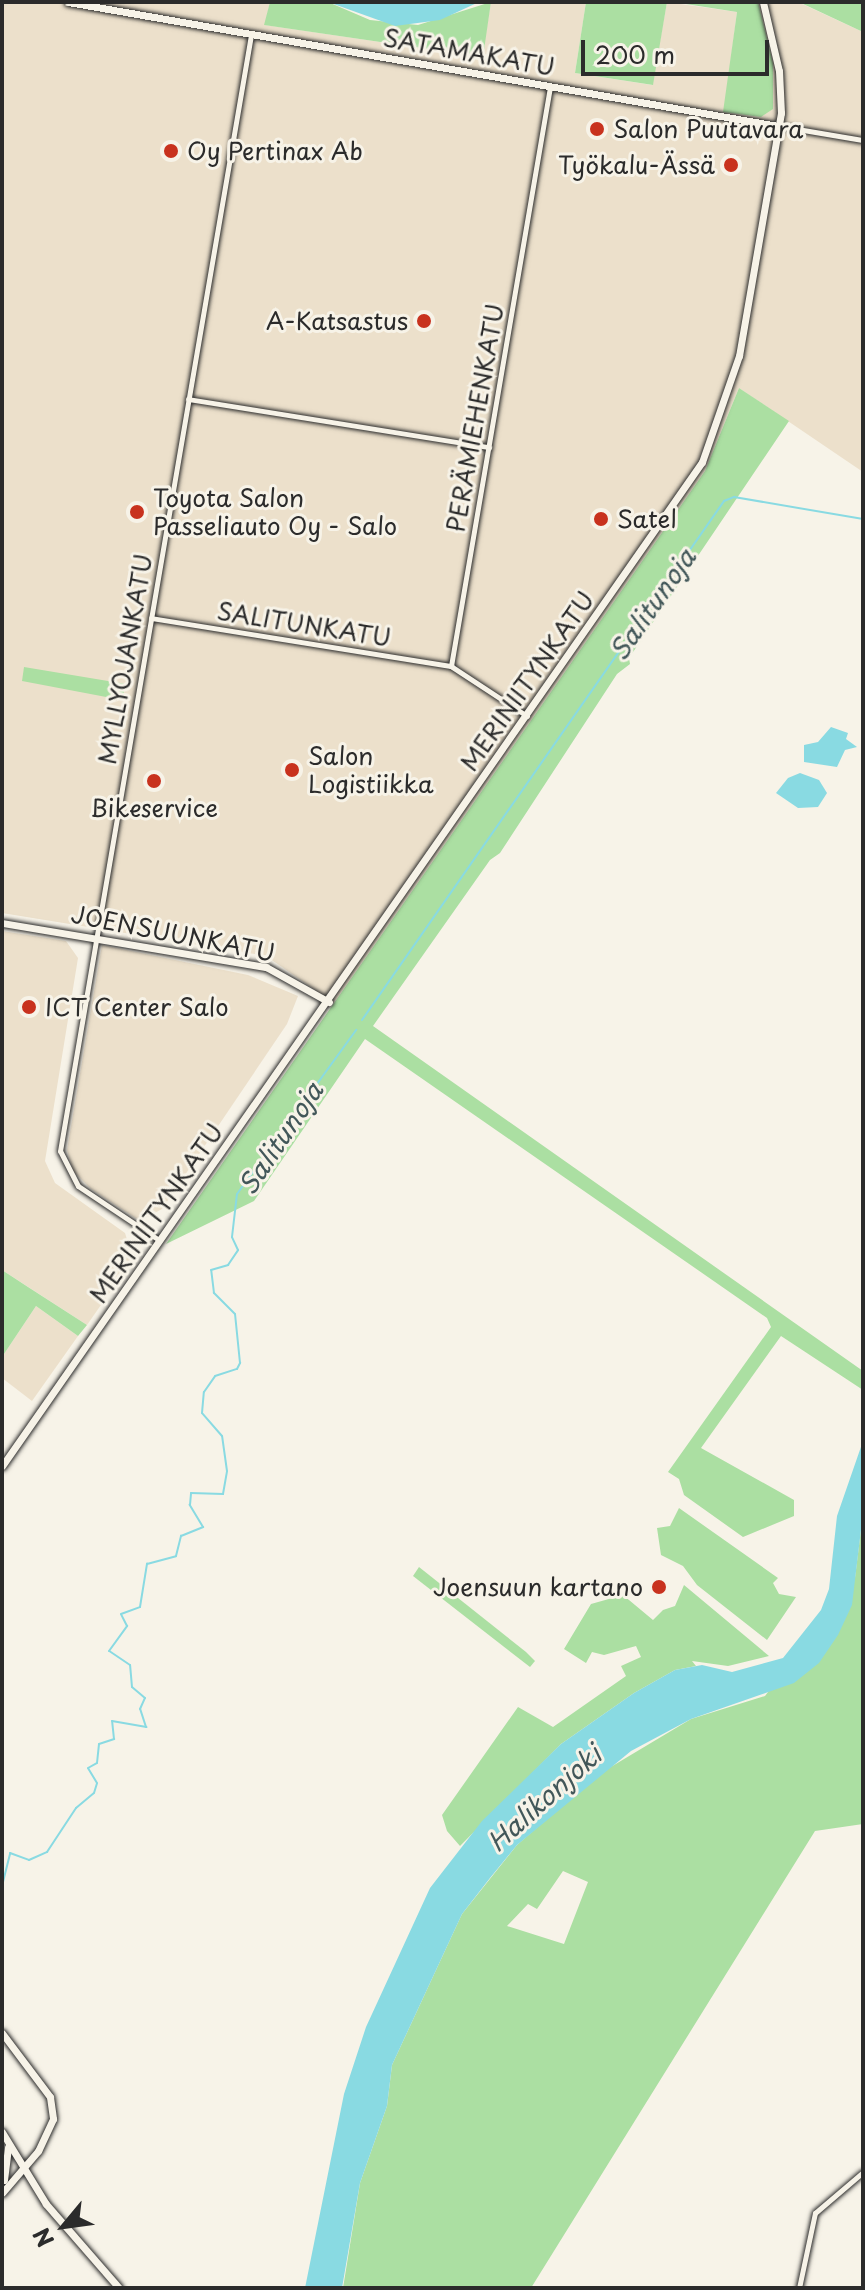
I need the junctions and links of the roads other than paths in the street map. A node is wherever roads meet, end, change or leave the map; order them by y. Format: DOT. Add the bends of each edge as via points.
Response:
graph roads {
  1 [pos="68,2"];
  2 [pos="763,2"];
  3 [pos="251,35"];
  4 [pos="550,87"];
  5 [pos="778,126"];
  6 [pos="863,140"];
  7 [pos="188,399"];
  8 [pos="489,447"];
  9 [pos="151,618"];
  10 [pos="451,666"];
  11 [pos="527,716"];
  12 [pos="2,923"];
  13 [pos="96,938"];
  14 [pos="329,1002"];
  15 [pos="161,1242"];
  16 [pos="2,1466"];
  17 [pos="2,2033"];
  18 [pos="2,2132"];
  19 [pos="8,2145"];
  20 [pos="21,2168"];
  21 [pos="863,2172"];
  22 [pos="3,2181"];
  23 [pos="2,2193"];
  24 [pos="113,2286"];
  25 [pos="799,2288"];
  1 -- 3 [label="main road, SATAMAKATU"];
  2 -- 5 [label="main road, MERINIITYNKATU" via="779,71"];
  3 -- 4 [label="main road, SATAMAKATU"];
  3 -- 7 [label="street, MYLLYOJANKATU"];
  4 -- 5 [label="main road, SATAMAKATU"];
  4 -- 8 [label="street, PERÄMIEHENKATU"];
  5 -- 6 [label="street, SATAMAKATU"];
  5 -- 11 [label="main road, MERINIITYNKATU" via="739,356 721,421 685,489"];
  7 -- 8 [label="street"];
  7 -- 9 [label="street, MYLLYOJANKATU"];
  8 -- 10 [label="street, PERÄMIEHENKATU"];
  9 -- 10 [label="street, SALITUNKATU"];
  9 -- 13 [label="street, MYLLYOJANKATU"];
  10 -- 11 [label="street"];
  11 -- 14 [label="main road, MERINIITYNKATU"];
  12 -- 13 [label="main road, JOENSUUNKATU"];
  13 -- 14 [label="main road, JOENSUUNKATU" via="266,967"];
  13 -- 15 [label="street, MYLLYOJANKATU" via="60,1151 78,1186"];
  14 -- 15 [label="main road, MERINIITYNKATU"];
  15 -- 16 [label="main road, MERINIITYNKATU"];
  17 -- 20 [label="main road" via="50,2097 49,2134"];
  18 -- 19 [label="main road"];
  19 -- 20 [label="main road"];
  19 -- 22 [label="main road"];
  20 -- 22 [label="main road"];
  20 -- 23 [label="main road"];
  20 -- 24 [label="main road"];
  21 -- 25 [label="street" via="815,2213"];
}
